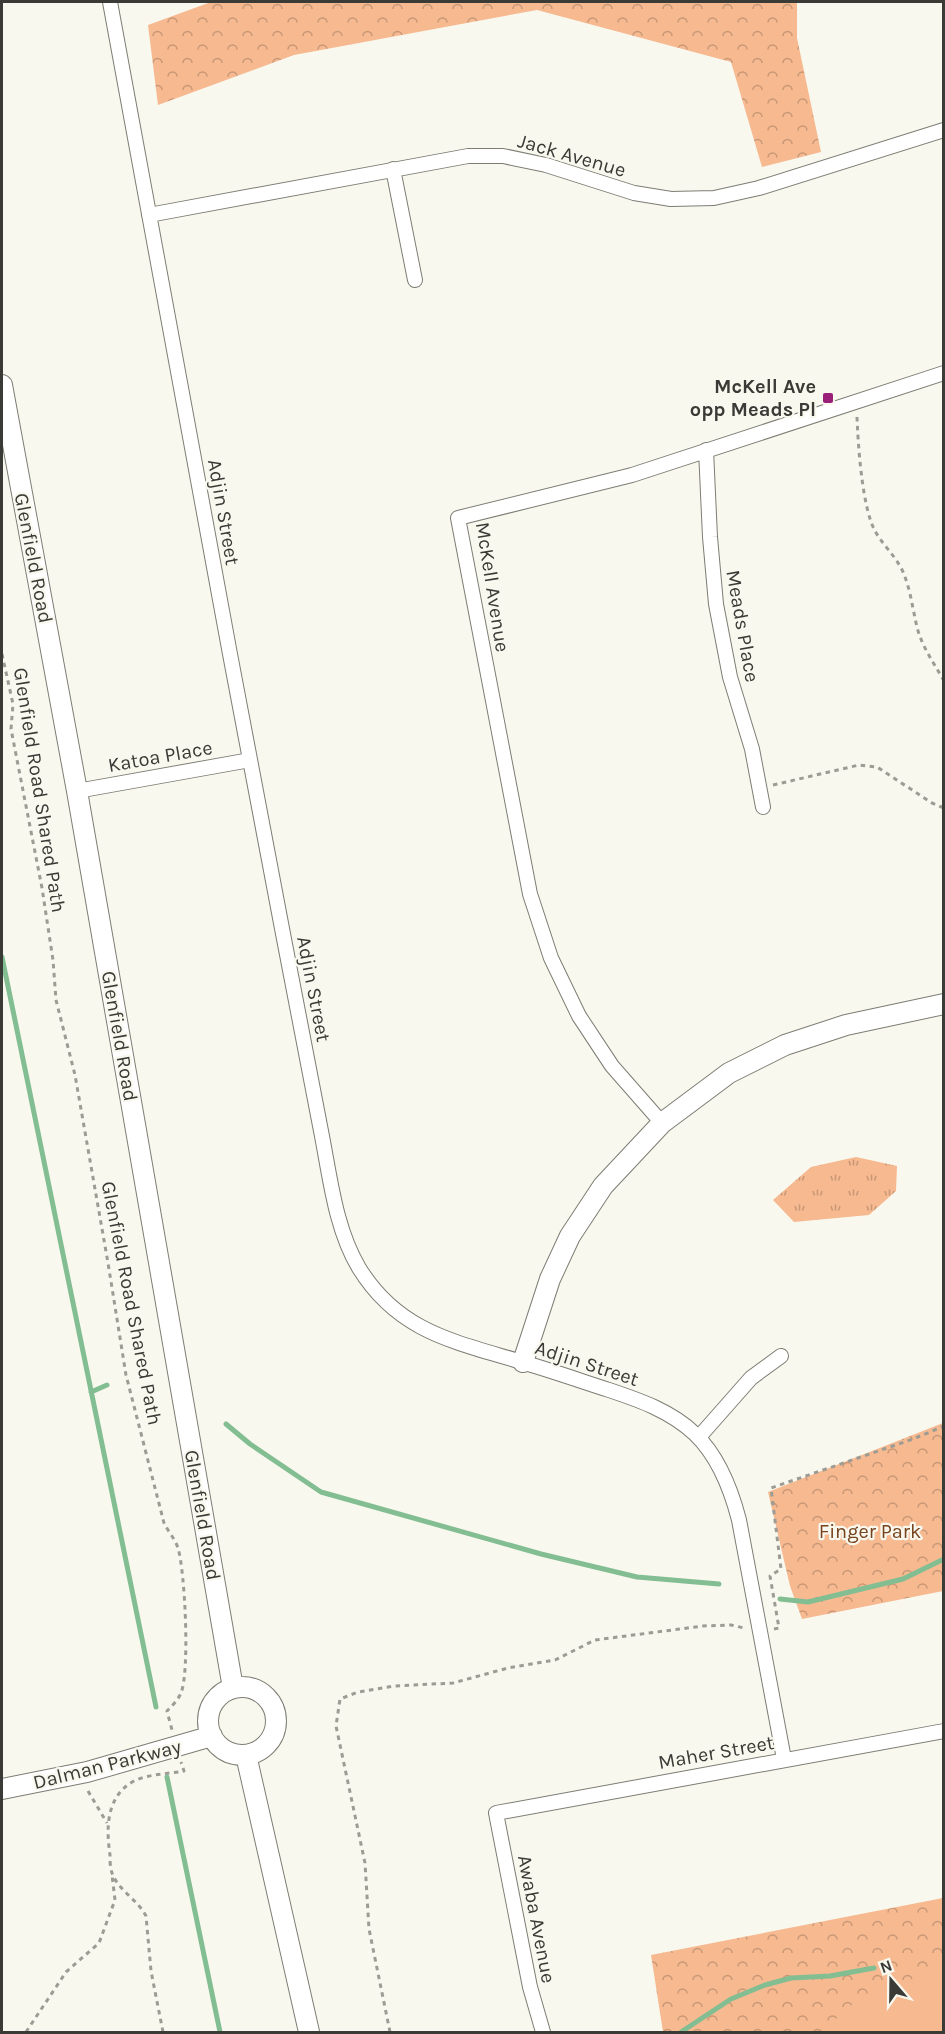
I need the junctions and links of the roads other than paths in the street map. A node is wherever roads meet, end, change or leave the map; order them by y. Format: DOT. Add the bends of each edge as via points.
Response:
graph roads {
  1 [pos="110,2"];
  2 [pos="944,130"];
  3 [pos="393,169"];
  4 [pos="149,215"];
  5 [pos="415,280"];
  6 [pos="944,374"];
  7 [pos="2,385"];
  8 [pos="706,450"];
  9 [pos="250,760"];
  10 [pos="77,791"];
  11 [pos="763,807"];
  12 [pos="944,1004"];
  13 [pos="662,1123"];
  14 [pos="781,1356"];
  15 [pos="523,1362"];
  16 [pos="699,1437"];
  17 [pos="233,1688"];
  18 [pos="944,1731"];
  19 [pos="212,1736"];
  20 [pos="246,1755"];
  21 [pos="784,1760"];
  22 [pos="2,1789"];
  23 [pos="496,1813"];
  24 [pos="309,2032"];
  25 [pos="543,2032"];
  1 -- 4 [label="street, Adjin Street"];
  2 -- 3 [label="street, Jack Avenue" via="759,188 714,198 671,199 634,193 546,165 503,156 468,156"];
  3 -- 4 [label="street, Jack Avenue"];
  3 -- 5 [label="street"];
  4 -- 9 [label="street, Adjin Street"];
  6 -- 8 [label="street, McKell Avenue"];
  7 -- 10 [label="main road, Glenfield Road"];
  8 -- 11 [label="street, Meads Place" via="716,604"];
  8 -- 13 [label="street, McKell Avenue" via="632,475 458,518 530,894 551,958 579,1016 612,1066"];
  9 -- 10 [label="street, Katoa Place"];
  9 -- 15 [label="street, Adjin Street" via="323,1144 345,1238 359,1268 382,1299 412,1324 447,1340"];
  10 -- 17 [label="main road, Glenfield Road"];
  12 -- 13 [label="main road" via="846,1025 785,1045 729,1074"];
  13 -- 15 [label="main road" via="603,1186 570,1236 550,1279"];
  14 -- 16 [label="street" via="751,1378"];
  15 -- 16 [label="street, Adjin Street" via="634,1398 680,1421"];
  16 -- 21 [label="street, Adjin Street" via="730,1488 739,1520"];
  17 -- 19 [label="main road" via="218,1696 212,1706 208,1722"];
  17 -- 20 [label="main road" via="254,1688 272,1702 276,1713 277,1724 267,1745"];
  18 -- 21 [label="street, Maher Street"];
  19 -- 20 [label="main road" via="226,1751"];
  19 -- 22 [label="main road, Dalman Parkway" via="78,1774"];
  20 -- 24 [label="main road"];
  21 -- 23 [label="street, Maher Street"];
  23 -- 25 [label="street, Awaba Avenue" via="530,1987"];
}
